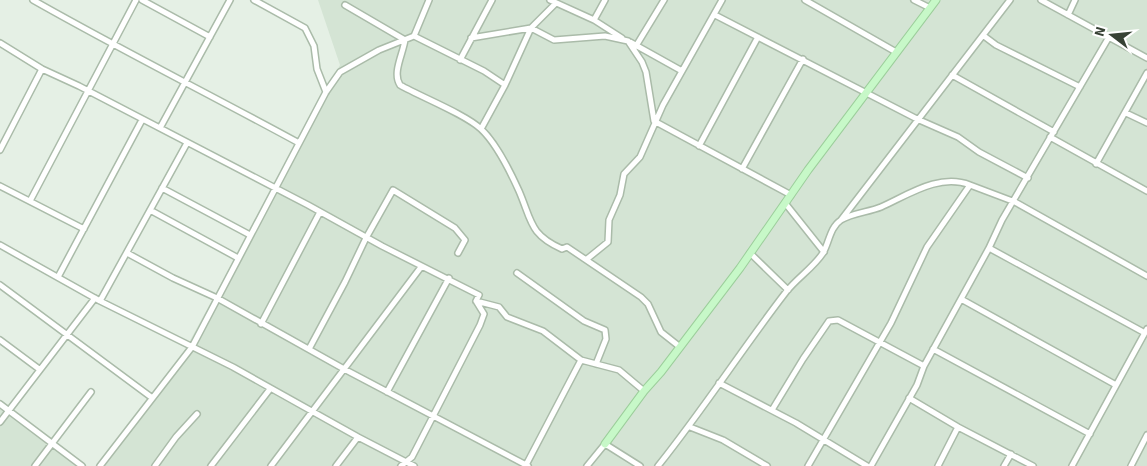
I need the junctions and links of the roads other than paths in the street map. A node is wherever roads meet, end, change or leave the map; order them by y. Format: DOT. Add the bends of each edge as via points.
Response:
graph roads {
  1 [pos="33,0"];
  2 [pos="136,0"];
  3 [pos="142,0"];
  4 [pos="230,0"];
  5 [pos="254,0"];
  6 [pos="429,0"];
  7 [pos="492,0"];
  8 [pos="550,0"];
  9 [pos="605,0"];
  10 [pos="664,0"];
  11 [pos="722,0"];
  12 [pos="805,0"];
  13 [pos="914,0"];
  14 [pos="936,0"];
  15 [pos="1010,0"];
  16 [pos="1041,0"];
  17 [pos="1076,0"];
  18 [pos="556,3"];
  19 [pos="345,5"];
  20 [pos="930,8"];
  21 [pos="715,15"];
  22 [pos="1068,15"];
  23 [pos="594,20"];
  24 [pos="531,28"];
  25 [pos="210,36"];
  26 [pos="414,36"];
  27 [pos="984,36"];
  28 [pos="758,37"];
  29 [pos="1109,37"];
  30 [pos="471,38"];
  31 [pos="405,40"];
  32 [pos="628,41"];
  33 [pos="2,44"];
  34 [pos="113,45"];
  35 [pos="636,46"];
  36 [pos="0,52"];
  37 [pos="896,52"];
  38 [pos="803,58"];
  39 [pos="1147,58"];
  40 [pos="460,60"];
  41 [pos="42,69"];
  42 [pos="682,71"];
  43 [pos="1147,73"];
  44 [pos="952,75"];
  45 [pos="185,81"];
  46 [pos="505,85"];
  47 [pos="1080,87"];
  48 [pos="89,92"];
  49 [pos="326,92"];
  50 [pos="866,93"];
  51 [pos="1126,112"];
  52 [pos="142,120"];
  53 [pos="917,120"];
  54 [pos="654,122"];
  55 [pos="1147,123"];
  56 [pos="160,128"];
  57 [pos="481,129"];
  58 [pos="1052,135"];
  59 [pos="187,143"];
  60 [pos="299,144"];
  61 [pos="699,146"];
  62 [pos="0,150"];
  63 [pos="1096,164"];
  64 [pos="742,169"];
  65 [pos="1028,178"];
  66 [pos="970,185"];
  67 [pos="0,186"];
  68 [pos="162,188"];
  69 [pos="275,189"];
  70 [pos="1147,191"];
  71 [pos="791,195"];
  72 [pos="30,201"];
  73 [pos="1015,202"];
  74 [pos="785,203"];
  75 [pos="150,210"];
  76 [pos="320,212"];
  77 [pos="840,220"];
  78 [pos="84,229"];
  79 [pos="250,235"];
  80 [pos="366,238"];
  81 [pos="0,245"];
  82 [pos="989,248"];
  83 [pos="824,252"];
  84 [pos="127,253"];
  85 [pos="458,253"];
  86 [pos="750,253"];
  87 [pos="238,258"];
  88 [pos="587,259"];
  89 [pos="421,266"];
  90 [pos="517,273"];
  91 [pos="1147,276"];
  92 [pos="58,277"];
  93 [pos="449,278"];
  94 [pos="0,285"];
  95 [pos="788,290"];
  96 [pos="217,298"];
  97 [pos="98,299"];
  98 [pos="961,299"];
  99 [pos="476,301"];
  100 [pos="261,324"];
  101 [pos="1146,331"];
  102 [pos="65,335"];
  103 [pos="0,340"];
  104 [pos="880,342"];
  105 [pos="192,347"];
  106 [pos="680,347"];
  107 [pos="309,349"];
  108 [pos="934,349"];
  109 [pos="581,360"];
  110 [pos="596,364"];
  111 [pos="924,366"];
  112 [pos="344,369"];
  113 [pos="39,370"];
  114 [pos="719,383"];
  115 [pos="1116,385"];
  116 [pos="270,389"];
  117 [pos="644,391"];
  118 [pos="91,392"];
  119 [pos="387,392"];
  120 [pos="151,398"];
  121 [pos="909,398"];
  122 [pos="0,404"];
  123 [pos="772,410"];
  124 [pos="8,411"];
  125 [pos="312,411"];
  126 [pos="197,414"];
  127 [pos="434,416"];
  128 [pos="0,422"];
  129 [pos="690,426"];
  130 [pos="958,427"];
  131 [pos="1090,434"];
  132 [pos="1147,435"];
  133 [pos="358,438"];
  134 [pos="822,441"];
  135 [pos="52,444"];
  136 [pos="605,444"];
  137 [pos="1011,454"];
  138 [pos="404,464"];
  139 [pos="527,465"];
  140 [pos="35,466"];
  141 [pos="82,466"];
  142 [pos="100,466"];
  143 [pos="155,466"];
  144 [pos="211,466"];
  145 [pos="271,466"];
  146 [pos="336,466"];
  147 [pos="414,466"];
  148 [pos="587,466"];
  149 [pos="640,466"];
  150 [pos="658,466"];
  151 [pos="767,466"];
  152 [pos="808,466"];
  153 [pos="869,466"];
  154 [pos="938,466"];
  155 [pos="1004,466"];
  156 [pos="1033,466"];
  157 [pos="1072,466"];
  158 [pos="1131,466"];
  1 -- 34 [label="street"];
  2 -- 34 [label="street"];
  3 -- 25 [label="street"];
  4 -- 25 [label="street"];
  5 -- 49 [label="street" via="305,28 314,46 317,69"];
  6 -- 26 [label="street"];
  7 -- 30 [label="street"];
  8 -- 18 [label="street"];
  9 -- 23 [label="street"];
  10 -- 35 [label="street"];
  11 -- 21 [label="street"];
  12 -- 37 [label="street"];
  13 -- 20 [label="street"];
  14 -- 20 [label="street"];
  15 -- 27 [label="street"];
  16 -- 22 [label="street"];
  17 -- 22 [label="street"];
  18 -- 23 [label="street"];
  18 -- 24 [label="street"];
  19 -- 31 [label="street"];
  20 -- 37 [label="street"];
  21 -- 28 [label="street"];
  21 -- 42 [label="street"];
  22 -- 29 [label="street"];
  23 -- 32 [label="street"];
  24 -- 30 [label="street"];
  24 -- 32 [label="street" via="554,40 605,36"];
  24 -- 46 [label="street"];
  25 -- 45 [label="street"];
  26 -- 31 [label="street"];
  26 -- 40 [label="street"];
  27 -- 44 [label="street"];
  27 -- 47 [label="street"];
  28 -- 38 [label="street"];
  28 -- 61 [label="street"];
  29 -- 39 [label="street"];
  29 -- 47 [label="street"];
  30 -- 40 [label="street"];
  31 -- 49 [label="street" via="379,50 340,72"];
  31 -- 57 [label="street" via="396,79 400,85"];
  32 -- 35 [label="street"];
  32 -- 54 [label="street" via="646,72"];
  33 -- 36 [label="street"];
  33 -- 41 [label="street"];
  34 -- 45 [label="street"];
  34 -- 48 [label="street"];
  35 -- 42 [label="street"];
  37 -- 50 [label="street"];
  38 -- 50 [label="street"];
  38 -- 64 [label="street"];
  40 -- 46 [label="street"];
  41 -- 48 [label="street"];
  41 -- 62 [label="street"];
  42 -- 54 [label="street"];
  43 -- 51 [label="street"];
  44 -- 53 [label="street"];
  44 -- 58 [label="street"];
  45 -- 56 [label="street"];
  45 -- 60 [label="street"];
  46 -- 57 [label="street"];
  47 -- 58 [label="street"];
  48 -- 52 [label="street"];
  48 -- 72 [label="street"];
  49 -- 60 [label="street"];
  50 -- 53 [label="street"];
  50 -- 71 [label="street"];
  51 -- 55 [label="street"];
  51 -- 63 [label="street"];
  52 -- 56 [label="street"];
  52 -- 78 [label="street"];
  53 -- 65 [label="street" via="958,137"];
  53 -- 77 [label="street"];
  54 -- 61 [label="street"];
  54 -- 88 [label="street" via="640,157 624,174 620,195 609,220 608,242"];
  56 -- 59 [label="street"];
  57 -- 88 [label="street" via="498,152 524,208 544,240 562,250 567,247"];
  58 -- 63 [label="street"];
  58 -- 65 [label="street"];
  59 -- 68 [label="street"];
  59 -- 69 [label="street"];
  60 -- 69 [label="street"];
  61 -- 64 [label="street"];
  63 -- 70 [label="street"];
  64 -- 71 [label="street"];
  65 -- 73 [label="street"];
  66 -- 73 [label="street"];
  66 -- 77 [label="street" via="944,181"];
  66 -- 104 [label="street" via="927,247"];
  67 -- 72 [label="street"];
  68 -- 75 [label="street"];
  68 -- 79 [label="street"];
  69 -- 76 [label="street"];
  69 -- 79 [label="street"];
  71 -- 74 [label="street"];
  72 -- 78 [label="street"];
  73 -- 82 [label="street"];
  73 -- 91 [label="street"];
  74 -- 83 [label="street"];
  74 -- 86 [label="street"];
  75 -- 84 [label="street"];
  75 -- 87 [label="street"];
  76 -- 80 [label="street"];
  76 -- 100 [label="street"];
  77 -- 83 [label="street"];
  78 -- 92 [label="street"];
  79 -- 87 [label="street"];
  80 -- 85 [label="street" via="393,190 455,228 465,240"];
  80 -- 89 [label="street"];
  80 -- 107 [label="street"];
  81 -- 92 [label="street"];
  82 -- 98 [label="street"];
  82 -- 101 [label="street"];
  83 -- 95 [label="street"];
  84 -- 96 [label="street"];
  84 -- 97 [label="street"];
  86 -- 95 [label="street"];
  86 -- 106 [label="street"];
  87 -- 96 [label="street"];
  88 -- 106 [label="street" via="641,297 648,304 661,332"];
  89 -- 93 [label="street"];
  89 -- 112 [label="street"];
  90 -- 110 [label="street" via="584,321 605,330 606,339"];
  92 -- 97 [label="street"];
  93 -- 99 [label="street" via="479,295"];
  93 -- 119 [label="street"];
  94 -- 102 [label="street"];
  95 -- 114 [label="street"];
  96 -- 100 [label="street"];
  96 -- 105 [label="street"];
  97 -- 102 [label="street"];
  97 -- 105 [label="street"];
  98 -- 108 [label="street"];
  98 -- 115 [label="street"];
  99 -- 109 [label="street" via="499,307 507,317 543,331"];
  99 -- 127 [label="street" via="484,314"];
  100 -- 107 [label="street"];
  101 -- 115 [label="street"];
  102 -- 113 [label="street"];
  102 -- 120 [label="street"];
  103 -- 113 [label="street"];
  104 -- 111 [label="street"];
  104 -- 123 [label="street" via="838,320 829,321"];
  104 -- 134 [label="street"];
  105 -- 116 [label="street"];
  105 -- 120 [label="street"];
  106 -- 117 [label="street"];
  107 -- 112 [label="street"];
  108 -- 111 [label="street"];
  108 -- 131 [label="street"];
  109 -- 110 [label="street"];
  109 -- 139 [label="street"];
  110 -- 117 [label="street" via="619,370"];
  111 -- 121 [label="street"];
  112 -- 119 [label="street"];
  112 -- 125 [label="street"];
  113 -- 124 [label="street"];
  114 -- 123 [label="street"];
  114 -- 129 [label="street"];
  115 -- 131 [label="street"];
  116 -- 125 [label="street"];
  116 -- 144 [label="street"];
  117 -- 136 [label="street"];
  118 -- 135 [label="street"];
  119 -- 127 [label="street"];
  120 -- 142 [label="street"];
  121 -- 130 [label="street"];
  121 -- 153 [label="street"];
  122 -- 124 [label="street"];
  123 -- 134 [label="street"];
  124 -- 128 [label="street"];
  124 -- 135 [label="street"];
  125 -- 133 [label="street"];
  125 -- 145 [label="street"];
  126 -- 143 [label="street"];
  127 -- 138 [label="street" via="412,457"];
  127 -- 139 [label="street"];
  129 -- 150 [label="street"];
  129 -- 151 [label="street" via="723,440"];
  130 -- 137 [label="street"];
  130 -- 154 [label="street"];
  131 -- 157 [label="street"];
  132 -- 158 [label="street"];
  133 -- 138 [label="street"];
  133 -- 146 [label="street"];
  134 -- 152 [label="street"];
  134 -- 153 [label="street"];
  135 -- 140 [label="street"];
  135 -- 141 [label="street"];
  136 -- 148 [label="street"];
  136 -- 149 [label="street"];
  137 -- 155 [label="street"];
  137 -- 156 [label="street"];
  138 -- 147 [label="street"];
}
